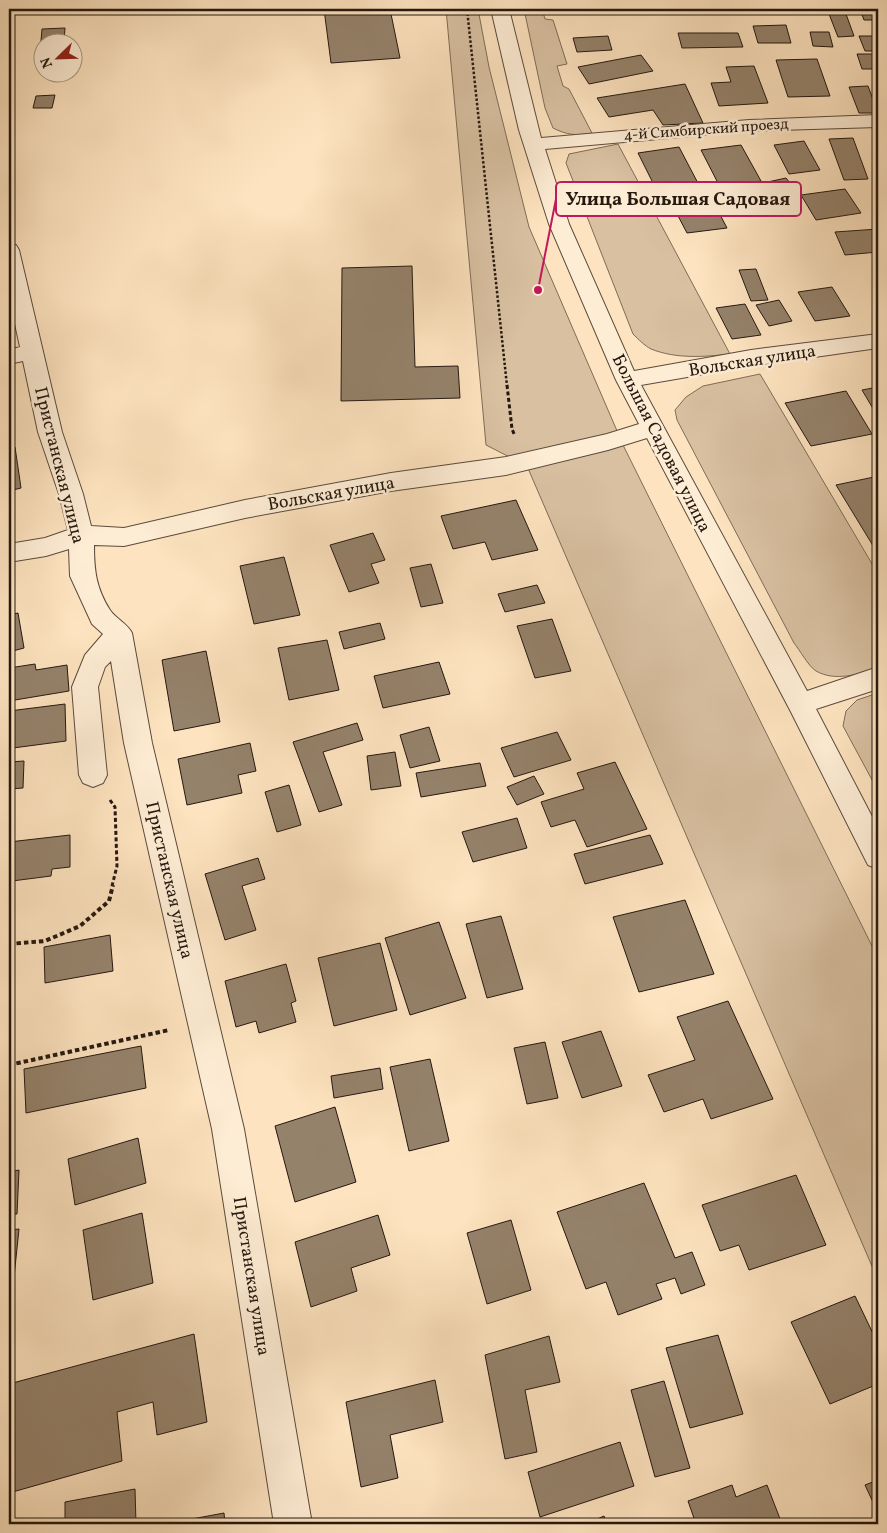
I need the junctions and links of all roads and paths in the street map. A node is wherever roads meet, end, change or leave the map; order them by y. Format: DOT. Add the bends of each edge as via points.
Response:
graph roads {
  1 [pos="467,9"];
  2 [pos="500,9"];
  3 [pos="878,121"];
  4 [pos="534,144"];
  5 [pos="9,250"];
  6 [pos="14,298"];
  7 [pos="878,341"];
  8 [pos="32,351"];
  9 [pos="9,357"];
  10 [pos="627,380"];
  11 [pos="653,428"];
  12 [pos="526,462"];
  13 [pos="81,535"];
  14 [pos="9,553"];
  15 [pos="119,634"];
  16 [pos="878,678"];
  17 [pos="800,704"];
  18 [pos="93,775"];
  19 [pos="878,856"];
  20 [pos="9,944"];
  21 [pos="203,1020"];
  22 [pos="9,1065"];
  23 [pos="293,1524"];
  1 -- 12 [label="path" via="512,429"];
  2 -- 4 [label="street, Большая Садовая улица"];
  3 -- 4 [label="street, 4-й Симбирский проезд" via="832,120 725,126"];
  4 -- 10 [label="street, Большая Садовая улица" via="559,224"];
  5 -- 6 [label="street, Пристанская улица"];
  6 -- 8 [label="street, Пристанская улица"];
  7 -- 10 [label="street, Вольская улица" via="751,358"];
  8 -- 9 [label="street"];
  8 -- 13 [label="street, Пристанская улица" via="50,432"];
  10 -- 11 [label="street, Большая Садовая улица"];
  11 -- 12 [label="street, Вольская улица"];
  11 -- 17 [label="street, Большая Садовая улица"];
  12 -- 13 [label="street, Вольская улица" via="391,482 245,509 124,537"];
  13 -- 14 [label="street, Вольская улица" via="46,547"];
  13 -- 15 [label="street, Пристанская улица" via="82,576 101,617"];
  15 -- 18 [label="street" via="94,662 85,687"];
  15 -- 21 [label="street, Пристанская улица" via="138,743"];
  16 -- 17 [label="street"];
  17 -- 19 [label="street, Большая Садовая улица"];
  18 -- 20 [label="path" via="115,807 117,866 109,901 80,926 45,941"];
  21 -- 22 [label="path" via="163,1032"];
  21 -- 23 [label="street, Пристанская улица" via="228,1129"];
}
